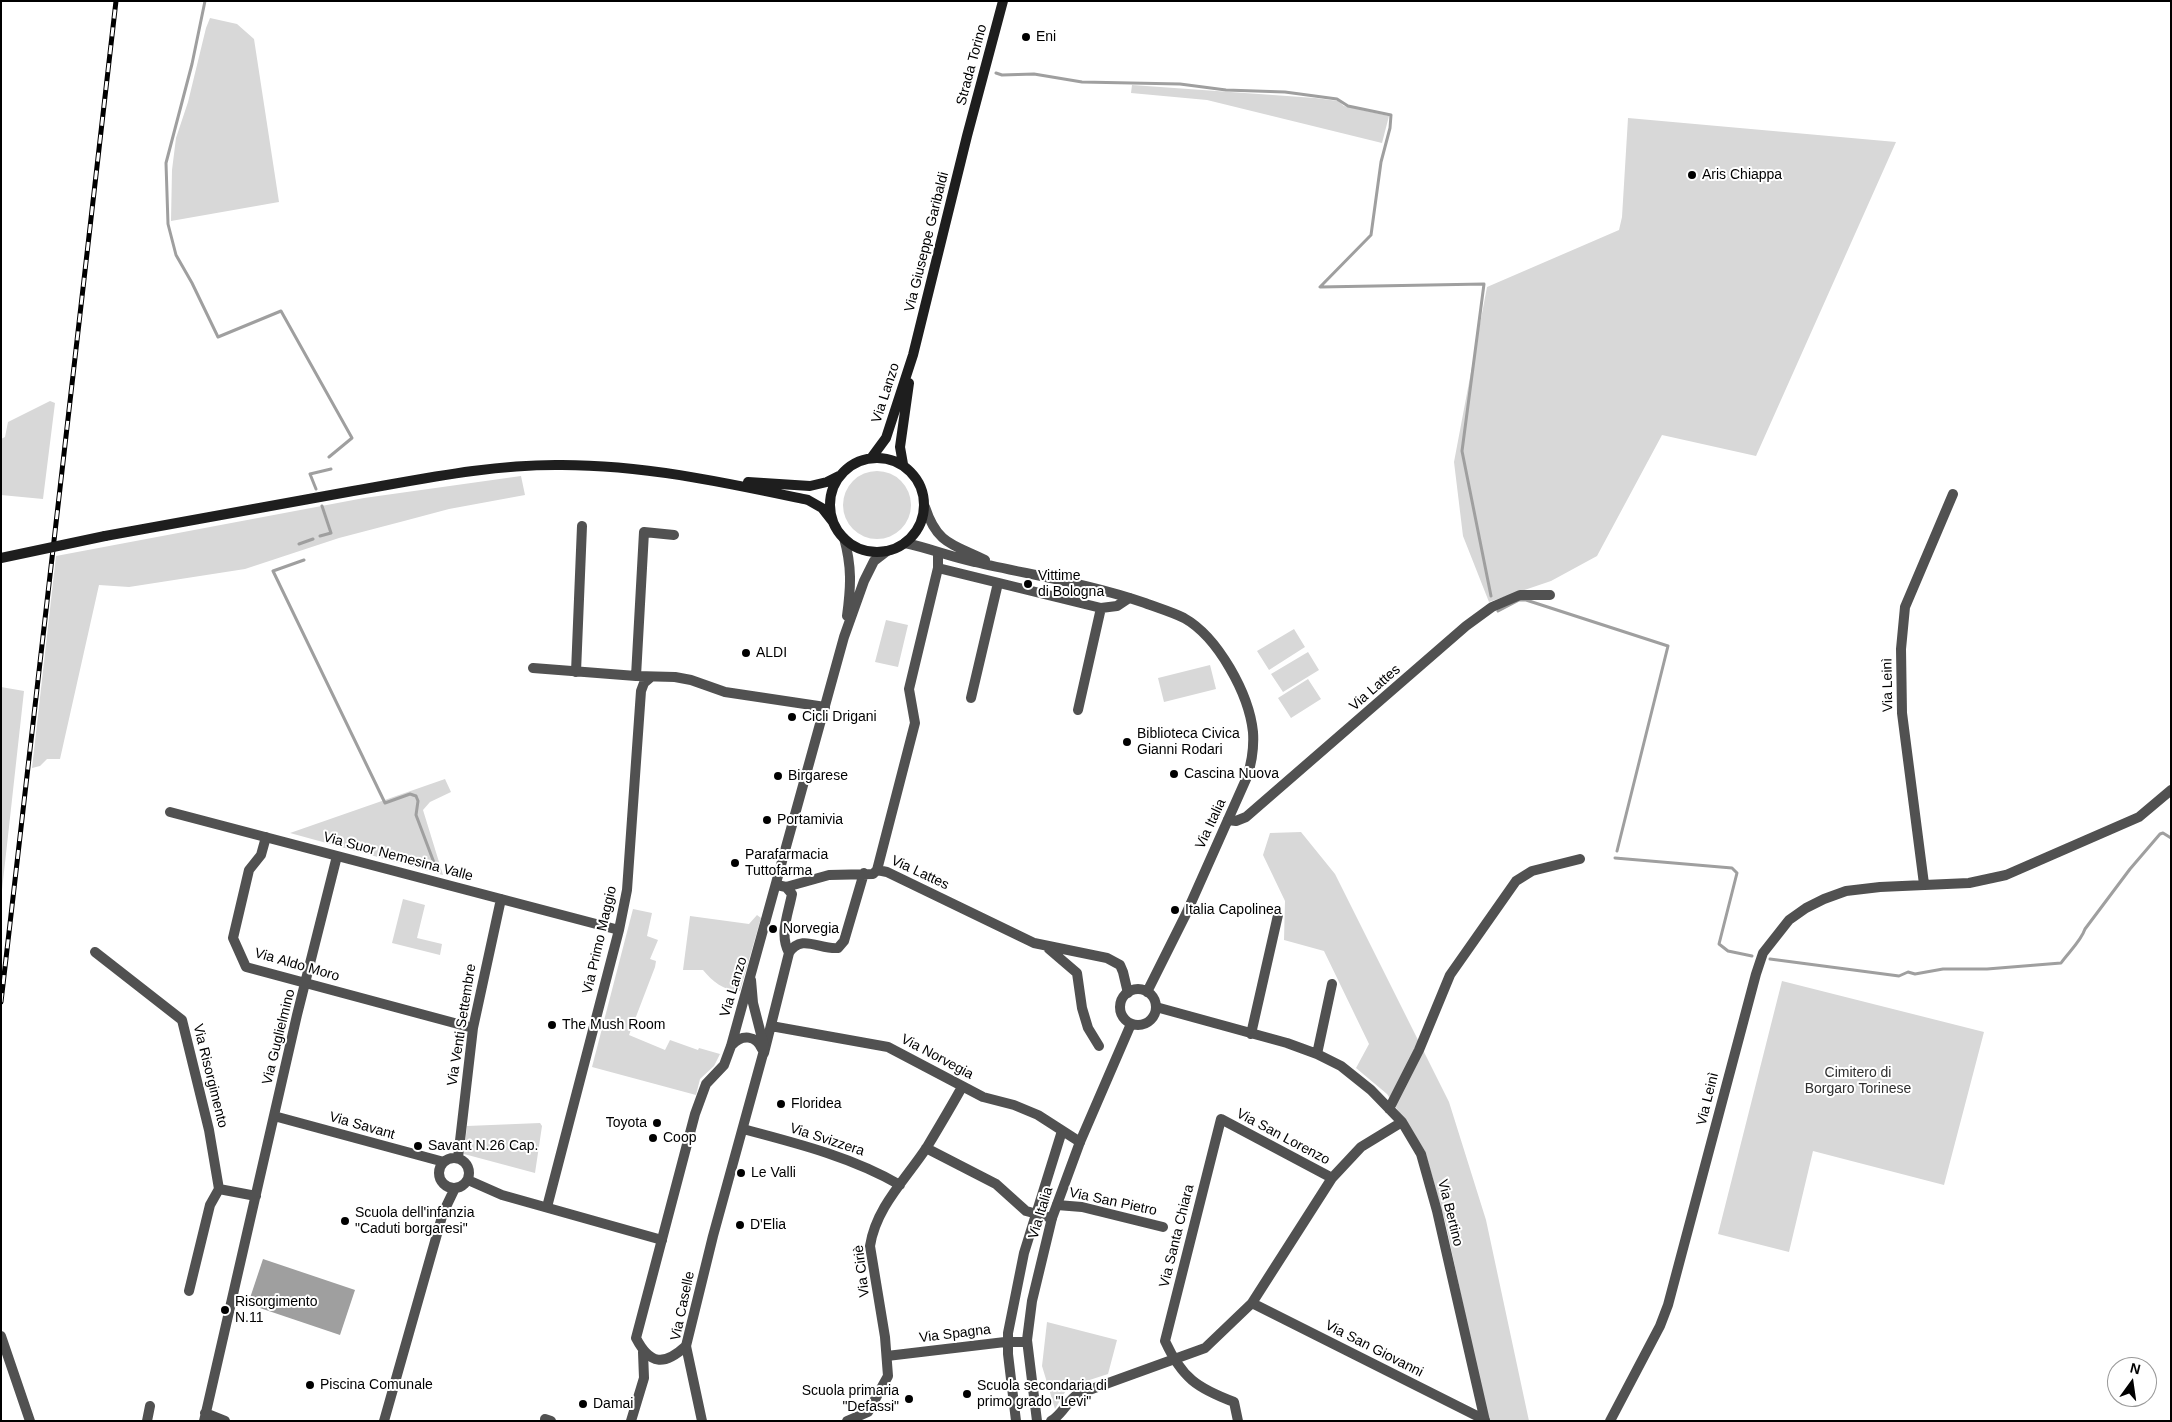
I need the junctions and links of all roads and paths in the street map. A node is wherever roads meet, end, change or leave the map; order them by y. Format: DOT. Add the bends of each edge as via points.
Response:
graph roads {
  1 [pos="1003,1"];
  2 [pos="967,136"];
  3 [pos="913,354"];
  4 [pos="872,457"];
  5 [pos="903,464"];
  6 [pos="840,475"];
  7 [pos="709,479"];
  8 [pos="1953,494"];
  9 [pos="925,507"];
  10 [pos="833,522"];
  11 [pos="582,526"];
  12 [pos="674,535"];
  13 [pos="844,538"];
  14 [pos="905,543"];
  15 [pos="887,551"];
  16 [pos="938,553"];
  17 [pos="1,558"];
  18 [pos="997,566"];
  19 [pos="938,568"];
  20 [pos="998,583"];
  21 [pos="1550,596"];
  22 [pos="1129,598"];
  23 [pos="1102,608"];
  24 [pos="844,637"];
  25 [pos="532,668"];
  26 [pos="576,672"];
  27 [pos="636,676"];
  28 [pos="651,677"];
  29 [pos="971,698"];
  30 [pos="825,707"];
  31 [pos="1078,710"];
  32 [pos="2171,790"];
  33 [pos="170,812"];
  34 [pos="1228,820"];
  35 [pos="266,837"];
  36 [pos="337,856"];
  37 [pos="1580,859"];
  38 [pos="878,870"];
  39 [pos="864,873"];
  40 [pos="1924,884"];
  41 [pos="781,886"];
  42 [pos="501,899"];
  43 [pos="1278,915"];
  44 [pos="620,930"];
  45 [pos="1046,946"];
  46 [pos="95,952"];
  47 [pos="789,953"];
  48 [pos="751,980"];
  49 [pos="306,982"];
  50 [pos="1332,984"];
  51 [pos="1128,992"];
  52 [pos="1146,992"];
  53 [pos="1156,1007"];
  54 [pos="1131,1024"];
  55 [pos="771,1026"];
  56 [pos="473,1028"];
  57 [pos="1251,1034"];
  58 [pos="732,1045"];
  59 [pos="1099,1046"];
  60 [pos="764,1054"];
  61 [pos="1317,1054"];
  62 [pos="962,1087"];
  63 [pos="1389,1109"];
  64 [pos="274,1116"];
  65 [pos="1220,1119"];
  66 [pos="1402,1122"];
  67 [pos="742,1129"];
  68 [pos="1062,1131"];
  69 [pos="1080,1142"];
  70 [pos="926,1148"];
  71 [pos="458,1158"];
  72 [pos="444,1162"];
  73 [pos="1332,1178"];
  74 [pos="468,1180"];
  75 [pos="444,1184"];
  76 [pos="900,1185"];
  77 [pos="455,1188"];
  78 [pos="219,1189"];
  79 [pos="256,1196"];
  80 [pos="1057,1205"];
  81 [pos="547,1207"];
  82 [pos="443,1213"];
  83 [pos="1036,1213"];
  84 [pos="1052,1218"];
  85 [pos="1163,1227"];
  86 [pos="662,1240"];
  87 [pos="189,1291"];
  88 [pos="1252,1303"];
  89 [pos="1,1336"];
  90 [pos="1008,1342"];
  91 [pos="1027,1342"];
  92 [pos="686,1346"];
  93 [pos="643,1352"];
  94 [pos="887,1356"];
  95 [pos="1173,1359"];
  96 [pos="662,1360"];
  97 [pos="644,1378"];
  98 [pos="150,1406"];
  99 [pos="204,1417"];
  100 [pos="1485,1420"];
  101 [pos="30,1421"];
  102 [pos="147,1421"];
  103 [pos="226,1421"];
  104 [pos="384,1421"];
  105 [pos="632,1421"];
  106 [pos="702,1421"];
  107 [pos="847,1421"];
  108 [pos="1016,1421"];
  109 [pos="1037,1421"];
  110 [pos="1051,1421"];
  111 [pos="1238,1421"];
  112 [pos="1610,1421"];
  1 -- 2 [label="main road, Strada Torino"];
  2 -- 3 [label="main road, Via Giuseppe Garibaldi"];
  3 -- 4 [label="main road, Via Lanzo" via="886,438"];
  3 -- 5 [label="main road, Via Lanzo" via="900,447"];
  4 -- 5 [label="main road" via="888,458"];
  4 -- 6 [label="main road" via="854,463"];
  5 -- 9 [label="main road" via="917,478"];
  6 -- 7 [label="main road" via="810,486"];
  6 -- 10 [label="main road" via="830,498"];
  7 -- 10 [label="main road" via="808,500 822,508"];
  7 -- 17 [label="main road, bridge" via="599,466 489,469 104,536"];
  8 -- 40 [label="street, Via Leinì" via="1905,607 1901,649 1902,713"];
  9 -- 14 [label="main road" via="919,527"];
  9 -- 18 [label="street, Via Italia" via="932,527 944,541"];
  10 -- 13 [label="main road"];
  11 -- 26 [label="street"];
  12 -- 27 [label="street" via="644,532"];
  13 -- 15 [label="main road" via="860,549"];
  13 -- 24 [label="street, Via Lanzo" via="851,574"];
  14 -- 15 [label="main road"];
  14 -- 16 [label="street, Via Italia"];
  15 -- 24 [label="street, Via Lanzo" via="874,561 864,581"];
  16 -- 18 [label="street, Via Italia"];
  16 -- 19 [label="street"];
  18 -- 22 [label="street, Via Italia"];
  19 -- 20 [label="street"];
  19 -- 38 [label="street" via="909,689 915,723"];
  20 -- 23 [label="street"];
  20 -- 29 [label="street"];
  21 -- 34 [label="street, Via Lattes" via="1520,595 1492,607 1246,817 1236,822"];
  22 -- 23 [label="street" via="1117,606"];
  22 -- 34 [label="street, Via Italia" via="1183,618 1200,630 1225,659 1246,704 1253,730 1251,765"];
  23 -- 31 [label="street"];
  24 -- 30 [label="street, Via Lanzo"];
  25 -- 26 [label="street"];
  26 -- 27 [label="street"];
  27 -- 28 [label="street"];
  28 -- 30 [label="street" via="684,678 725,692"];
  28 -- 44 [label="street, Via Primo Maggio" via="641,691 627,890"];
  30 -- 41 [label="street, Via Lanzo"];
  32 -- 40 [label="street, Via Leinì" via="2140,817 2006,876 1970,883"];
  33 -- 35 [label="street, Via Suor Nemesina Valle"];
  34 -- 52 [label="street, Via Italia" via="1186,914"];
  35 -- 36 [label="street, Via Suor Nemesina Valle"];
  35 -- 49 [label="street, Via Aldo Moro" via="262,855 250,870 232,938 246,967"];
  36 -- 42 [label="street, Via Suor Nemesina Valle"];
  36 -- 49 [label="street, Via Guglielmino"];
  37 -- 63 [label="street" via="1532,871 1516,881 1450,975 1419,1050"];
  38 -- 39 [label="street, Via Lattes" via="873,874"];
  38 -- 45 [label="street, Via Lattes"];
  39 -- 41 [label="street, Via Lattes"];
  39 -- 47 [label="street" via="844,941 838,948 808,942 800,943"];
  40 -- 112 [label="street, Via Leinì" via="1846,891 1824,899 1789,920 1763,953 1746,1005 1668,1305"];
  41 -- 47 [label="street" via="792,894 784,933 784,944"];
  41 -- 48 [label="street, Via Lanzo"];
  42 -- 44 [label="street, Via Suor Nemesina Valle"];
  42 -- 56 [label="street, Via Venti Settembre"];
  43 -- 57 [label="street"];
  44 -- 81 [label="street, Via Primo Maggio"];
  45 -- 51 [label="street, Via Lattes" via="1107,958 1120,965"];
  45 -- 59 [label="street, Via Lattes" via="1077,973 1088,1028"];
  46 -- 78 [label="street, Via Risorgimento" via="182,1020 209,1130"];
  47 -- 55 [label="street"];
  48 -- 58 [label="street, Via Lanzo"];
  48 -- 60 [label="street" via="752,1003"];
  49 -- 56 [label="street, Via Aldo Moro"];
  49 -- 64 [label="street, Via Guglielmino"];
  50 -- 61 [label="street"];
  51 -- 52 [label="street"];
  51 -- 54 [label="street" via="1120,1007"];
  52 -- 53 [label="street" via="1154,998"];
  53 -- 54 [label="street" via="1148,1022"];
  53 -- 57 [label="street, Via Bertino"];
  54 -- 69 [label="street, Via Italia"];
  55 -- 60 [label="street"];
  55 -- 62 [label="street, Via Norvegia" via="888,1047"];
  56 -- 71 [label="street, Via Venti Settembre"];
  57 -- 61 [label="street, Via Bertino"];
  58 -- 60 [label="street" via="737,1040 751,1037 758,1040"];
  58 -- 86 [label="street, Via Lanzo" via="724,1065 706,1084 695,1114"];
  60 -- 67 [label="street"];
  61 -- 63 [label="street, Via Bertino" via="1341,1066"];
  62 -- 68 [label="street, Via Norvegia" via="1038,1115"];
  62 -- 70 [label="street, Via Ciriè"];
  63 -- 66 [label="street, Via Bertino"];
  64 -- 72 [label="street, Via Savant"];
  64 -- 79 [label="street, Via Guglielmino"];
  65 -- 73 [label="street, Via San Lorenzo"];
  65 -- 95 [label="street, Via Santa Chiara" via="1166,1341"];
  66 -- 73 [label="street" via="1361,1147"];
  66 -- 100 [label="street, Via Bertino" via="1421,1154"];
  67 -- 76 [label="street, Via Svizzera" via="876,1171"];
  67 -- 92 [label="street, Via Caselle"];
  68 -- 69 [label="street, Via Norvegia"];
  68 -- 83 [label="street, Via Italia"];
  69 -- 80 [label="street, Via Italia"];
  70 -- 76 [label="street, Via Ciriè"];
  70 -- 83 [label="street" via="996,1184 1026,1211"];
  71 -- 72 [label="street"];
  71 -- 74 [label="street" via="468,1166"];
  72 -- 75 [label="street" via="439,1170"];
  73 -- 88 [label="street"];
  74 -- 77 [label="street"];
  74 -- 81 [label="street" via="502,1195"];
  75 -- 77 [label="street"];
  75 -- 82 [label="street"];
  76 -- 94 [label="street, Via Ciriè" via="877,1219 870,1246"];
  77 -- 82 [label="street"];
  78 -- 79 [label="street"];
  78 -- 87 [label="street" via="210,1205"];
  79 -- 99 [label="street"];
  80 -- 84 [label="street, Via Italia"];
  80 -- 85 [label="street, Via San Pietro" via="1082,1207"];
  81 -- 86 [label="street"];
  82 -- 104 [label="street"];
  83 -- 84 [label="street"];
  83 -- 90 [label="street, Via Italia" via="1024,1253"];
  84 -- 91 [label="street, Via Italia" via="1032,1301"];
  86 -- 93 [label="street, Via Lanzo" via="636,1338"];
  88 -- 95 [label="street" via="1205,1348"];
  88 -- 100 [label="street, Via San Giovanni"];
  89 -- 101 [label="street"];
  90 -- 91 [label="street, Via Spagna"];
  90 -- 94 [label="street, Via Spagna"];
  90 -- 108 [label="street, Via Italia"];
  91 -- 109 [label="street, Via Italia"];
  92 -- 96 [label="street" via="674,1357"];
  92 -- 106 [label="street, Via Caselle"];
  93 -- 96 [label="street"];
  93 -- 97 [label="street"];
  94 -- 107 [label="street, Via Ciriè" via="888,1376 868,1412"];
  95 -- 110 [label="street" via="1078,1394"];
  95 -- 111 [label="street" via="1193,1383 1234,1402"];
  96 -- 97 [label="street"];
  97 -- 105 [label="street"];
  98 -- 102 [label="street"];
  99 -- 103 [label="street"];
}
